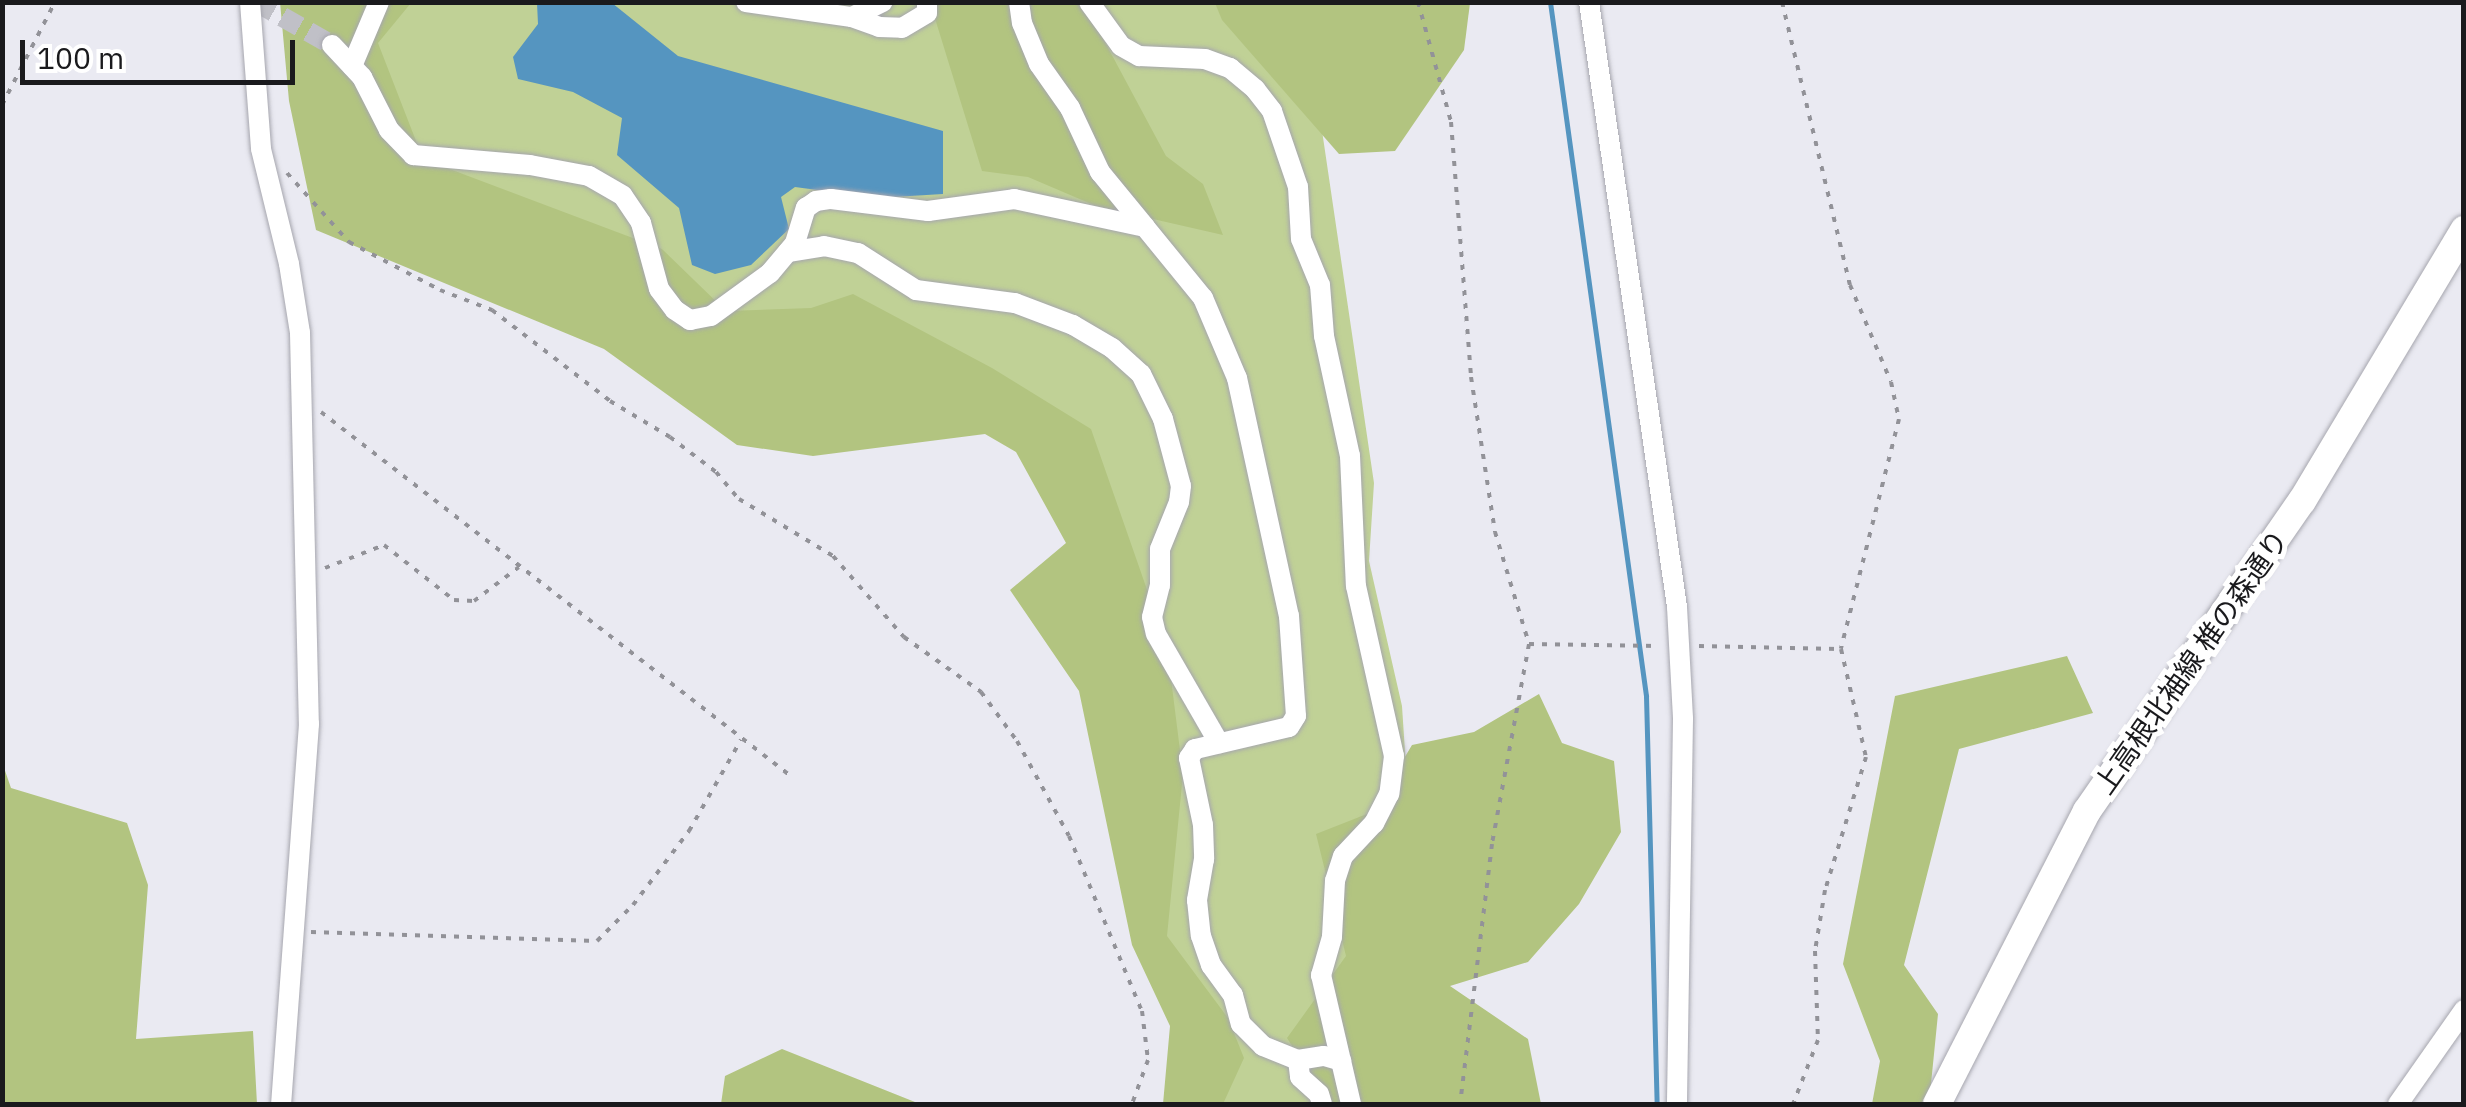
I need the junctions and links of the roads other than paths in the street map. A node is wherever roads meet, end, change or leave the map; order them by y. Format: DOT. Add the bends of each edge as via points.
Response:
graph roads {
  1 [pos="250,2"];
  2 [pos="378,2"];
  3 [pos="746,2"];
  4 [pos="883,2"];
  5 [pos="928,2"];
  6 [pos="1019,2"];
  7 [pos="1088,2"];
  8 [pos="1589,2"];
  9 [pos="852,17"];
  10 [pos="332,45"];
  11 [pos="352,66"];
  12 [pos="1145,227"];
  13 [pos="2464,230"];
  14 [pos="788,252"];
  15 [pos="2456,268"];
  16 [pos="1220,743"];
  17 [pos="2464,1010"];
  18 [pos="1298,1060"];
  19 [pos="1341,1060"];
  20 [pos="281,1104"];
  21 [pos="1322,1104"];
  22 [pos="1352,1104"];
  23 [pos="1677,1104"];
  24 [pos="1938,1104"];
  25 [pos="2398,1104"];
  1 -- 20 [label="street" via="260,149 290,264 302,396 309,724"];
  2 -- 11 [label="street"];
  3 -- 9 [label="street"];
  4 -- 9 [label="street"];
  5 -- 9 [label="street" via="927,13 902,28"];
  6 -- 12 [label="street" via="1039,64 1070,108 1100,172"];
  7 -- 19 [label="street" via="1121,46 1139,56 1205,59 1255,88 1272,111 1298,188 1301,239 1320,285 1324,336 1346,427 1356,586 1394,756 1389,794 1374,823 1342,856 1336,882 1321,976"];
  8 -- 23 [label="street" via="1676,607 1683,719"];
  10 -- 11 [label="street"];
  11 -- 14 [label="street" via="389,130 413,155 530,164 589,176 624,196 641,224 659,289 690,320 711,316"];
  12 -- 14 [label="street" via="1014,198 928,210 830,199 806,208"];
  12 -- 16 [label="street" via="1203,298 1237,378 1289,616 1296,716 1289,727"];
  13 -- 15 [label="main road, 上高根北袖線 椎の森通り"];
  14 -- 16 [label="street" via="824,246 858,253 916,290 1014,304 1073,325 1141,374 1163,419 1181,486 1160,550 1152,617"];
  15 -- 24 [label="main road, 上高根北袖線 椎の森通り" via="2087,811"];
  16 -- 18 [label="street" via="1195,749 1189,758 1203,825 1201,936 1242,1024 1262,1046"];
  17 -- 25 [label="street"];
  18 -- 19 [label="street"];
  18 -- 21 [label="street" via="1300,1077"];
  19 -- 22 [label="street"];
}
